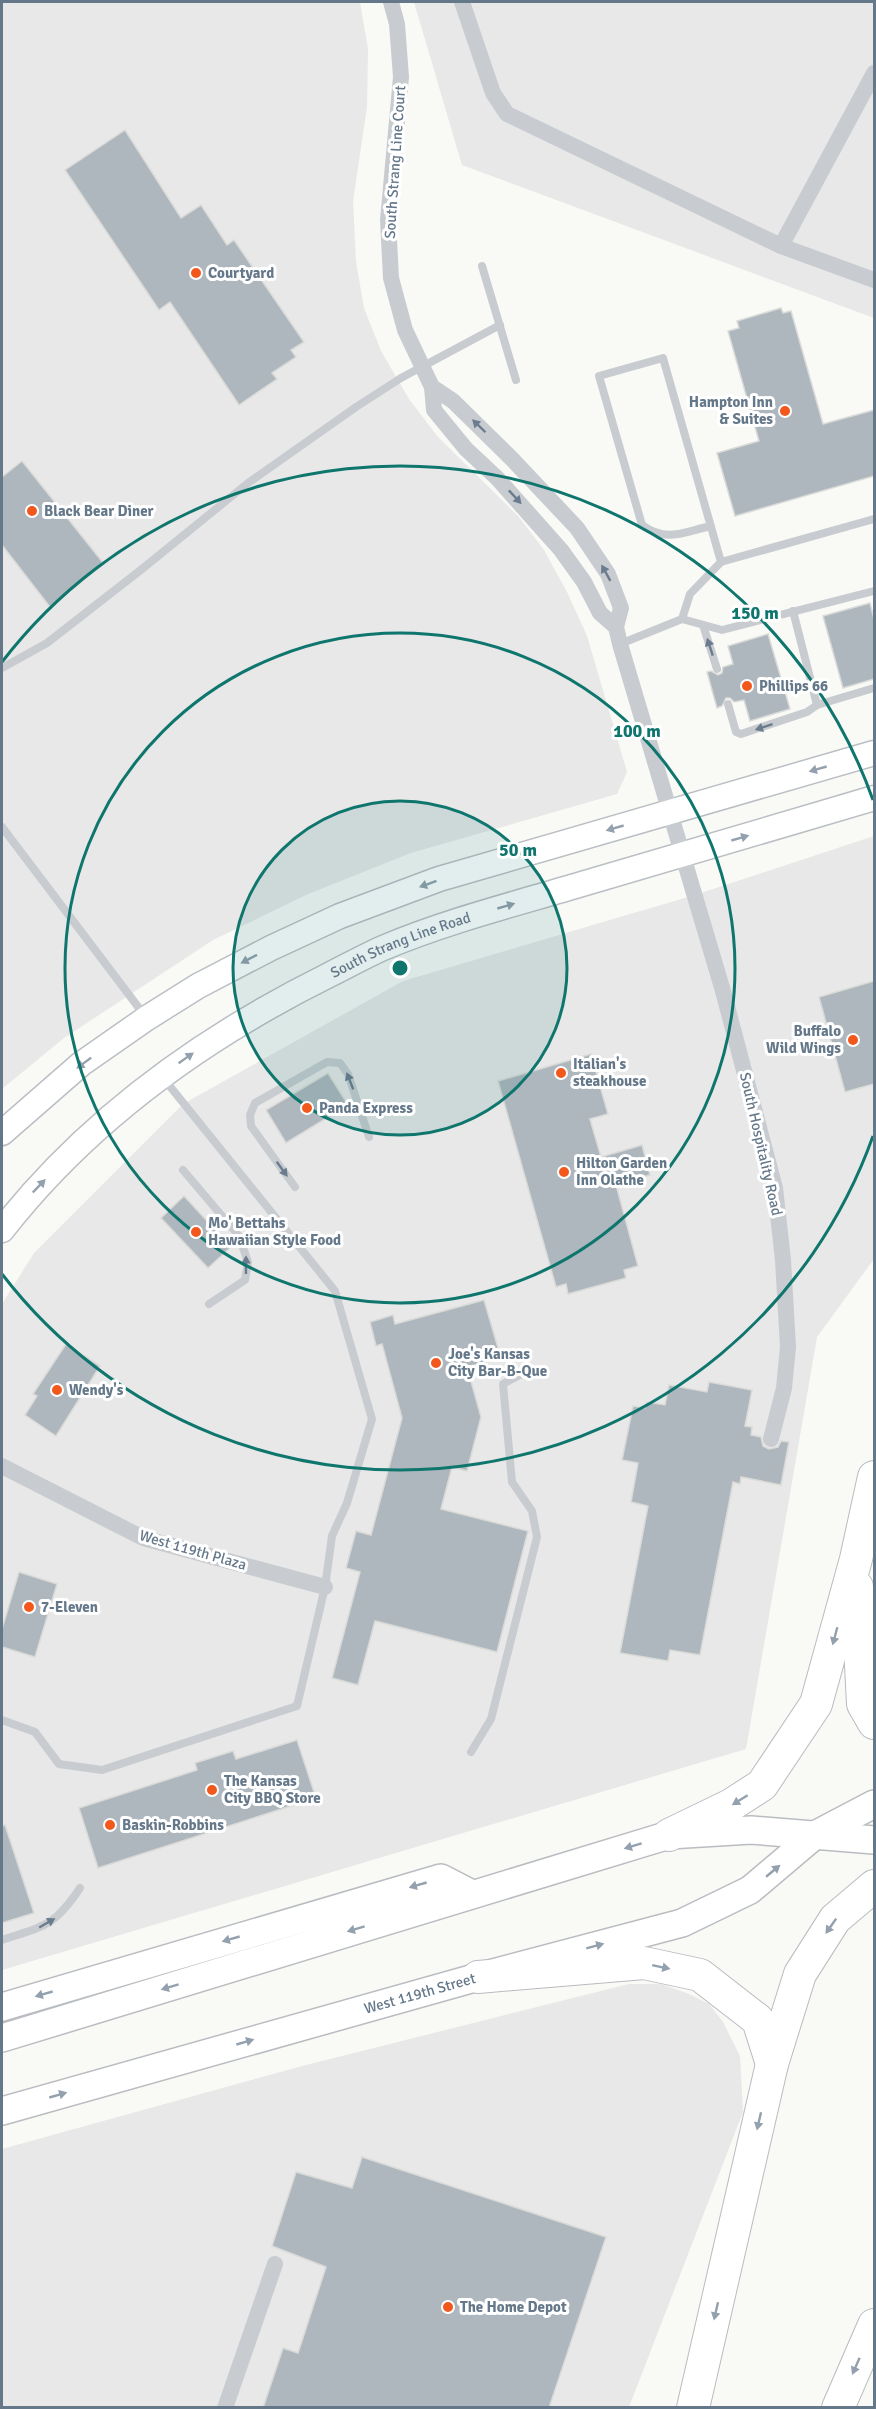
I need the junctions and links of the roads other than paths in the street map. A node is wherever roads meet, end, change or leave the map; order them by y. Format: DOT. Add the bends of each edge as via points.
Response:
graph roads {
  1 [pos="392,2"];
  2 [pos="462,2"];
  3 [pos="874,73"];
  4 [pos="781,246"];
  5 [pos="482,266"];
  6 [pos="874,280"];
  7 [pos="500,325"];
  8 [pos="421,367"];
  9 [pos="516,380"];
  10 [pos="432,387"];
  11 [pos="874,519"];
  12 [pos="711,526"];
  13 [pos="721,562"];
  14 [pos="874,593"];
  15 [pos="793,611"];
  16 [pos="682,619"];
  17 [pos="703,625"];
  18 [pos="618,635"];
  19 [pos="2,668"];
  20 [pos="717,669"];
  21 [pos="874,688"];
  22 [pos="728,704"];
  23 [pos="817,705"];
  24 [pos="874,753"];
  25 [pos="874,798"];
  26 [pos="671,811"];
  27 [pos="2,827"];
  28 [pos="684,854"];
  29 [pos="147,1018"];
  30 [pos="161,1076"];
  31 [pos="2,1133"];
  32 [pos="369,1137"];
  33 [pos="183,1170"];
  34 [pos="295,1187"];
  35 [pos="2,1230"];
  36 [pos="209,1304"];
  37 [pos="531,1369"];
  38 [pos="771,1439"];
  39 [pos="2,1466"];
  40 [pos="874,1477"];
  41 [pos="856,1559"];
  42 [pos="326,1587"];
  43 [pos="2,1720"];
  44 [pos="874,1723"];
  45 [pos="471,1752"];
  46 [pos="874,1804"];
  47 [pos="669,1835"];
  48 [pos="815,1835"];
  49 [pos="874,1840"];
  50 [pos="874,1886"];
  51 [pos="80,1888"];
  52 [pos="472,1894"];
  53 [pos="2,1940"];
  54 [pos="478,1977"];
  55 [pos="2,2007"];
  56 [pos="2,2038"];
  57 [pos="772,2064"];
  58 [pos="2,2111"];
  59 [pos="275,2264"];
  60 [pos="874,2325"];
  61 [pos="225,2408"];
  62 [pos="693,2408"];
  63 [pos="838,2408"];
  1 -- 8 [label="street, South Strang Line Court" via="401,77 388,220 390,278"];
  2 -- 4 [label="street" via="493,93 507,114"];
  3 -- 4 [label="street"];
  4 -- 6 [label="street"];
  5 -- 7 [label="lane"];
  7 -- 8 [label="lane"];
  7 -- 9 [label="lane"];
  8 -- 10 [label="street, South Strang Line Court"];
  8 -- 19 [label="lane" via="356,407 249,483 47,642"];
  10 -- 18 [label="street, South Strang Line Court, one-way" via="434,410 539,524 584,582 600,613"];
  18 -- 10 [label="street, South Strang Line Court, one-way" via="621,608 608,574 577,528 461,409"];
  11 -- 13 [label="lane"];
  12 -- 12 [label="lane" via="667,536 655,535 642,525 599,376 663,358"];
  12 -- 13 [label="lane"];
  13 -- 16 [label="lane" via="690,594"];
  14 -- 15 [label="lane"];
  15 -- 17 [label="lane" via="722,630"];
  15 -- 23 [label="lane"];
  16 -- 17 [label="lane"];
  16 -- 18 [label="lane"];
  20 -- 17 [label="lane, one-way"];
  18 -- 26 [label="street, South Strang Line Court"];
  21 -- 23 [label="lane"];
  23 -- 22 [label="lane, one-way" via="741,734 736,732"];
  24 -- 26 [label="main road, one-way"];
  28 -- 25 [label="main road, South Strang Line Road, one-way"];
  26 -- 28 [label="street, South Strang Line Court"];
  26 -- 29 [label="main road, one-way" via="439,879 340,916 198,986"];
  27 -- 29 [label="lane"];
  30 -- 28 [label="main road, South Strang Line Road, one-way" via="231,1028 382,949 455,921"];
  28 -- 38 [label="street, South Hospitality Road" via="775,1188 788,1347 784,1388"];
  29 -- 31 [label="main road, one-way" via="81,1064"];
  35 -- 30 [label="main road, South Strang Line Road, one-way" via="27,1198 84,1140"];
  30 -- 42 [label="lane" via="335,1291 372,1419 347,1503 332,1536"];
  32 -- 34 [label="lane, one-way" via="348,1074 340,1062 327,1062 255,1103 250,1126"];
  36 -- 33 [label="lane, one-way" via="245,1280 248,1262 239,1236"];
  37 -- 45 [label="lane" via="503,1384 512,1482 532,1511 537,1537 491,1719"];
  39 -- 42 [label="street, West 119th Plaza" via="143,1538"];
  40 -- 41 [label="highway"];
  41 -- 44 [label="highway" via="863,1704"];
  41 -- 47 [label="highway, one-way" via="816,1704 762,1785"];
  42 -- 43 [label="lane" via="297,1706 102,1770 59,1764 35,1732"];
  46 -- 48 [label="main road, West 119th Street"];
  47 -- 48 [label="main road" via="751,1830"];
  47 -- 52 [label="main road, one-way"];
  48 -- 49 [label="main road"];
  54 -- 48 [label="main road, West 119th Street, one-way" via="682,1923 750,1890"];
  50 -- 57 [label="highway, one-way" via="835,1919 800,1974"];
  53 -- 51 [label="lane, one-way" via="47,1925 65,1911"];
  52 -- 55 [label="main road, one-way" via="441,1878"];
  52 -- 56 [label="main road, one-way"];
  54 -- 57 [label="highway, one-way" via="644,1964 700,1975 758,2020"];
  58 -- 54 [label="main road, West 119th Street, one-way"];
  57 -- 62 [label="highway, one-way"];
  59 -- 61 [label="street"];
  60 -- 63 [label="highway, one-way"];
}
